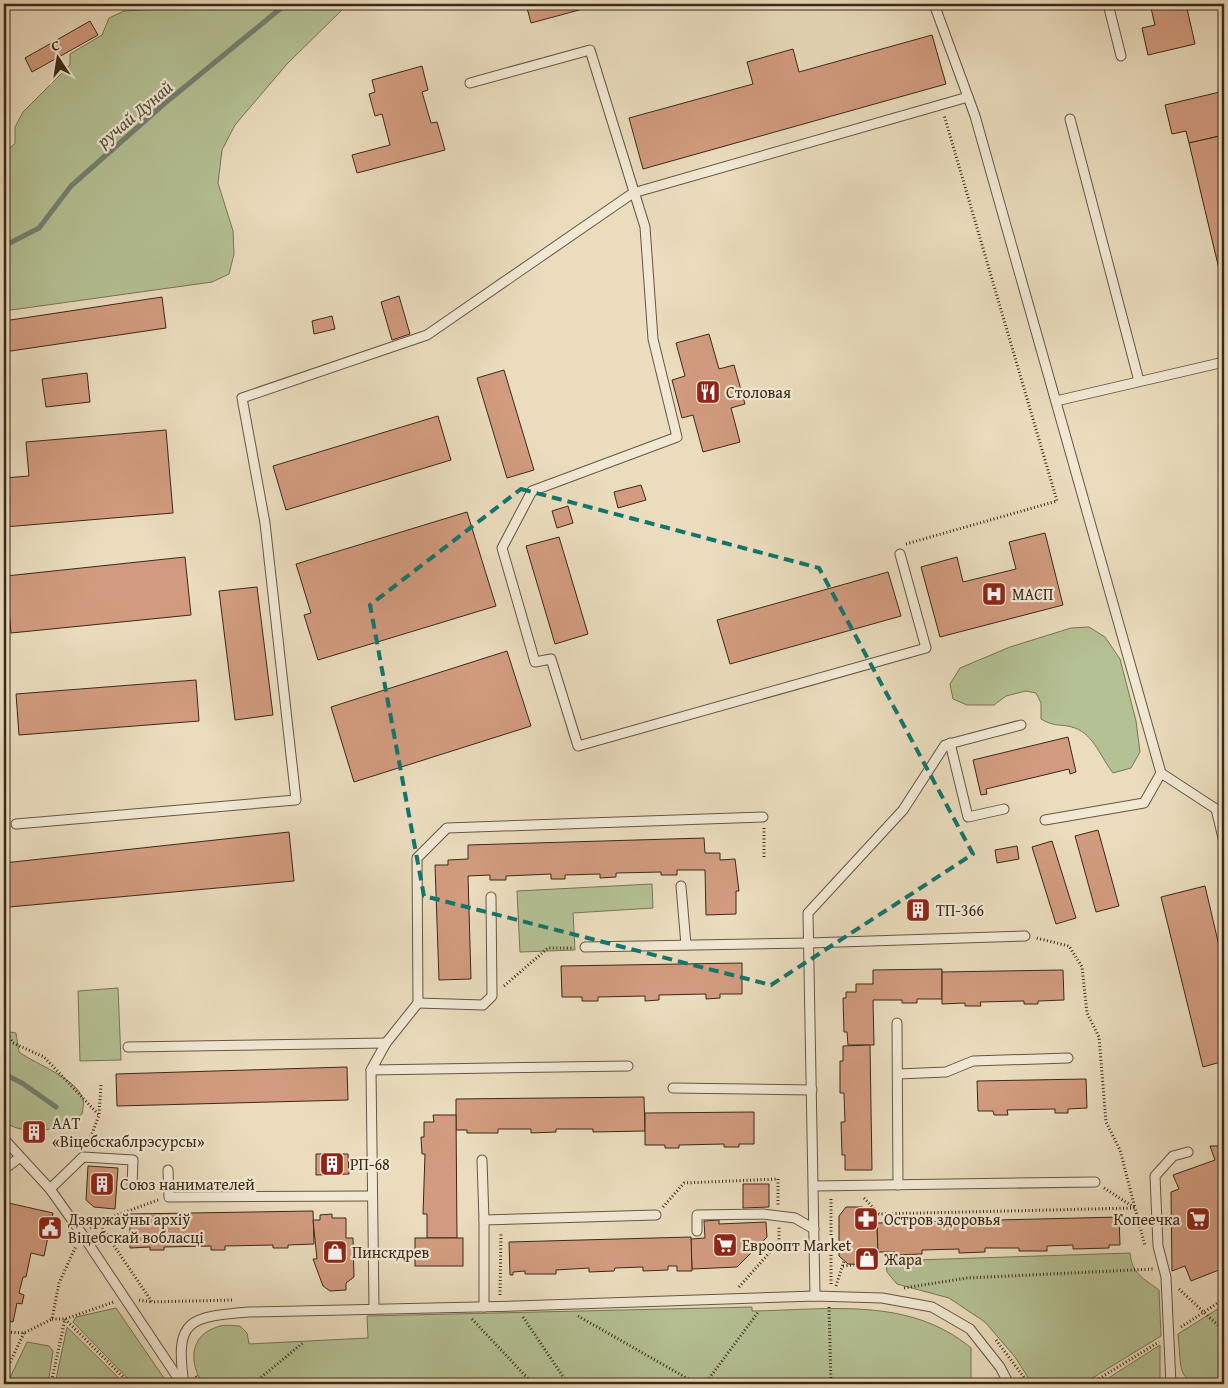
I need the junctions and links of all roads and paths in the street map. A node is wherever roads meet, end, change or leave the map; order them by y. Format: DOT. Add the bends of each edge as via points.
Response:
graph roads {
  1 [pos="934,4"];
  2 [pos="1108,4"];
  3 [pos="1121,56"];
  4 [pos="470,83"];
  5 [pos="968,97"];
  6 [pos="941,105"];
  7 [pos="1070,119"];
  8 [pos="633,193"];
  9 [pos="1224,362"];
  10 [pos="1139,381"];
  11 [pos="1056,401"];
  12 [pos="900,554"];
  13 [pos="1021,725"];
  14 [pos="950,743"];
  15 [pos="1160,773"];
  16 [pos="1004,809"];
  17 [pos="1046,820"];
  18 [pos="763,821"];
  19 [pos="16,824"];
  20 [pos="1224,842"];
  21 [pos="764,858"];
  22 [pos="681,886"];
  23 [pos="491,897"];
  24 [pos="1025,936"];
  25 [pos="809,943"];
  26 [pos="686,945"];
  27 [pos="585,947"];
  28 [pos="492,996"];
  29 [pos="418,1003"];
  30 [pos="897,1023"];
  31 [pos="4,1028"];
  32 [pos="386,1043"];
  33 [pos="128,1047"];
  34 [pos="1068,1058"];
  35 [pos="628,1066"];
  36 [pos="371,1070"];
  37 [pos="898,1074"];
  38 [pos="101,1085"];
  39 [pos="673,1088"];
  40 [pos="812,1090"];
  41 [pos="99,1115"];
  42 [pos="4,1139"];
  43 [pos="1188,1152"];
  44 [pos="83,1157"];
  45 [pos="19,1158"];
  46 [pos="482,1160"];
  47 [pos="4,1169"];
  48 [pos="168,1170"];
  49 [pos="1095,1182"];
  50 [pos="898,1185"];
  51 [pos="132,1186"];
  52 [pos="814,1186"];
  53 [pos="50,1189"];
  54 [pos="169,1196"];
  55 [pos="372,1196"];
  56 [pos="856,1198"];
  57 [pos="839,1199"];
  58 [pos="1135,1208"];
  59 [pos="656,1215"];
  60 [pos="484,1220"];
  61 [pos="98,1222"];
  62 [pos="814,1229"];
  63 [pos="697,1232"];
  64 [pos="1147,1254"];
  65 [pos="844,1261"];
  66 [pos="1152,1262"];
  67 [pos="854,1265"];
  68 [pos="843,1266"];
  69 [pos="831,1285"];
  70 [pos="900,1289"];
  71 [pos="815,1296"];
  72 [pos="828,1297"];
  73 [pos="124,1298"];
  74 [pos="769,1298"];
  75 [pos="1224,1299"];
  76 [pos="152,1302"];
  77 [pos="560,1305"];
  78 [pos="484,1306"];
  79 [pos="516,1306"];
  80 [pos="461,1307"];
  81 [pos="374,1309"];
  82 [pos="1204,1311"];
  83 [pos="52,1319"];
  84 [pos="65,1319"];
  85 [pos="1224,1331"];
  86 [pos="24,1333"];
  87 [pos="1169,1335"];
  88 [pos="304,1342"];
  89 [pos="194,1372"];
  90 [pos="4,1375"];
  91 [pos="51,1384"];
  92 [pos="130,1384"];
  93 [pos="183,1384"];
  94 [pos="201,1384"];
  95 [pos="253,1384"];
  96 [pos="533,1384"];
  97 [pos="568,1384"];
  98 [pos="697,1384"];
  99 [pos="705,1384"];
  100 [pos="831,1384"];
  101 [pos="1009,1384"];
  102 [pos="1090,1384"];
  103 [pos="1171,1384"];
  1 -- 5 [label="lane"];
  2 -- 3 [label="lane"];
  4 -- 8 [label="lane" via="590,50"];
  5 -- 6 [label="lane"];
  5 -- 11 [label="lane"];
  6 -- 8 [label="lane"];
  6 -- 12 [label="path" via="1057,502 895,547"];
  7 -- 10 [label="lane"];
  8 -- 12 [label="lane" via="645,227 653,339 677,436 532,491 502,548 534,662 551,659 578,746 926,648"];
  8 -- 19 [label="lane" via="427,335 242,398 264,522 296,800"];
  9 -- 10 [label="lane"];
  10 -- 11 [label="lane"];
  11 -- 15 [label="lane"];
  13 -- 14 [label="lane"];
  14 -- 16 [label="lane" via="968,818"];
  14 -- 25 [label="lane" via="945,745 903,810 808,913"];
  15 -- 17 [label="lane" via="1144,803"];
  15 -- 20 [label="lane" via="1216,809"];
  18 -- 21 [label="path"];
  18 -- 29 [label="lane" via="447,828 417,858"];
  22 -- 26 [label="lane"];
  23 -- 28 [label="lane"];
  24 -- 25 [label="lane"];
  24 -- 58 [label="path" via="1069,946 1082,967 1087,1013 1099,1037 1106,1122 1120,1150"];
  25 -- 26 [label="lane"];
  25 -- 40 [label="lane"];
  26 -- 27 [label="lane"];
  27 -- 28 [label="path" via="548,948"];
  28 -- 29 [label="lane" via="483,1005"];
  29 -- 32 [label="lane"];
  30 -- 37 [label="lane"];
  31 -- 41 [label="path" via="13,1043 44,1057"];
  32 -- 33 [label="lane"];
  32 -- 36 [label="lane"];
  34 -- 37 [label="lane" via="973,1061 946,1072"];
  35 -- 36 [label="lane"];
  36 -- 55 [label="lane"];
  37 -- 50 [label="lane"];
  38 -- 41 [label="path"];
  39 -- 40 [label="lane"];
  40 -- 52 [label="lane"];
  41 -- 44 [label="path"];
  42 -- 45 [label="lane"];
  43 -- 87 [label="lane" via="1173,1156 1155,1176 1158,1246 1166,1277"];
  44 -- 51 [label="lane" via="133,1160"];
  44 -- 53 [label="lane"];
  45 -- 47 [label="lane"];
  45 -- 53 [label="lane"];
  46 -- 60 [label="lane"];
  48 -- 54 [label="lane"];
  49 -- 50 [label="lane"];
  49 -- 58 [label="path"];
  50 -- 52 [label="lane"];
  52 -- 62 [label="lane"];
  53 -- 73 [label="lane"];
  54 -- 55 [label="lane"];
  54 -- 61 [label="path"];
  55 -- 81 [label="lane"];
  56 -- 58 [label="path" via="866,1198 879,1214"];
  57 -- 69 [label="path" via="830,1199"];
  58 -- 64 [label="path"];
  59 -- 60 [label="lane"];
  60 -- 78 [label="lane"];
  62 -- 63 [label="lane" via="795,1218 763,1214 697,1215"];
  62 -- 71 [label="lane"];
  65 -- 68 [label="path"];
  66 -- 70 [label="path" via="1157,1269 967,1278"];
  67 -- 68 [label="path"];
  68 -- 72 [label="path"];
  71 -- 72 [label="lane"];
  71 -- 74 [label="lane"];
  72 -- 100 [label="path"];
  72 -- 101 [label="lane" via="882,1298 932,1307 970,1329"];
  73 -- 76 [label="path"];
  73 -- 84 [label="path"];
  73 -- 93 [label="lane"];
  74 -- 77 [label="lane"];
  74 -- 99 [label="path"];
  75 -- 82 [label="path"];
  77 -- 79 [label="lane"];
  77 -- 98 [label="path"];
  78 -- 79 [label="lane"];
  78 -- 80 [label="lane"];
  79 -- 97 [label="path"];
  80 -- 81 [label="lane"];
  80 -- 96 [label="path"];
  81 -- 93 [label="lane" via="250,1312 200,1318 182,1338"];
  82 -- 85 [label="path"];
  82 -- 87 [label="path"];
  83 -- 84 [label="path"];
  84 -- 91 [label="path"];
  84 -- 92 [label="path"];
  86 -- 90 [label="path"];
  87 -- 102 [label="path"];
  87 -- 103 [label="lane"];
  88 -- 95 [label="path"];
  89 -- 94 [label="path"];
}
